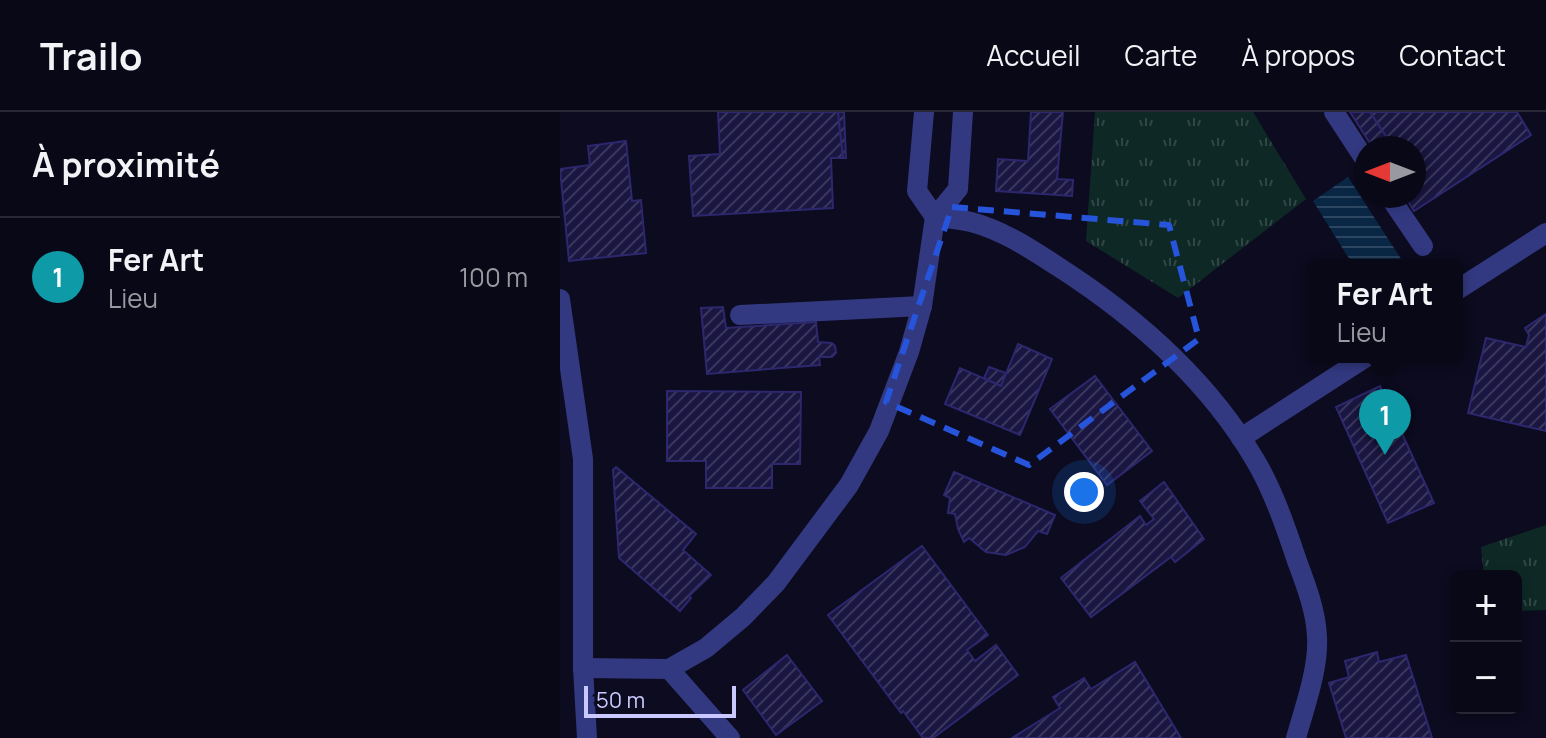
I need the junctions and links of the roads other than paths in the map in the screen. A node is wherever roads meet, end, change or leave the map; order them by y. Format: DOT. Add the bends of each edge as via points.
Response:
graph roads {
  1 [pos="924,112"];
  2 [pos="963,112"];
  3 [pos="1334,112"];
  4 [pos="1354,143"];
  5 [pos="1397,208"];
  6 [pos="935,217"];
  7 [pos="1546,233"];
  8 [pos="1423,246"];
  9 [pos="1463,286"];
  10 [pos="560,299"];
  11 [pos="922,306"];
  12 [pos="740,315"];
  13 [pos="1357,363"];
  14 [pos="1241,438"];
  15 [pos="583,668"];
  16 [pos="669,669"];
  17 [pos="587,738"];
  18 [pos="730,738"];
  19 [pos="1296,738"];
  1 -- 6 [label="street" via="917,191"];
  2 -- 6 [label="street" via="958,189"];
  3 -- 4 [label="street"];
  5 -- 8 [label="street"];
  6 -- 11 [label="street"];
  6 -- 14 [label="street" via="1003,234 1082,282 1194,378"];
  7 -- 9 [label="street"];
  10 -- 15 [label="street" via="583,459"];
  11 -- 12 [label="street"];
  11 -- 16 [label="street" via="879,431 831,512 743,617 706,648"];
  13 -- 14 [label="street"];
  14 -- 19 [label="street" via="1292,546 1318,637"];
  15 -- 16 [label="street"];
  15 -- 17 [label="street"];
  16 -- 18 [label="street"];
}
